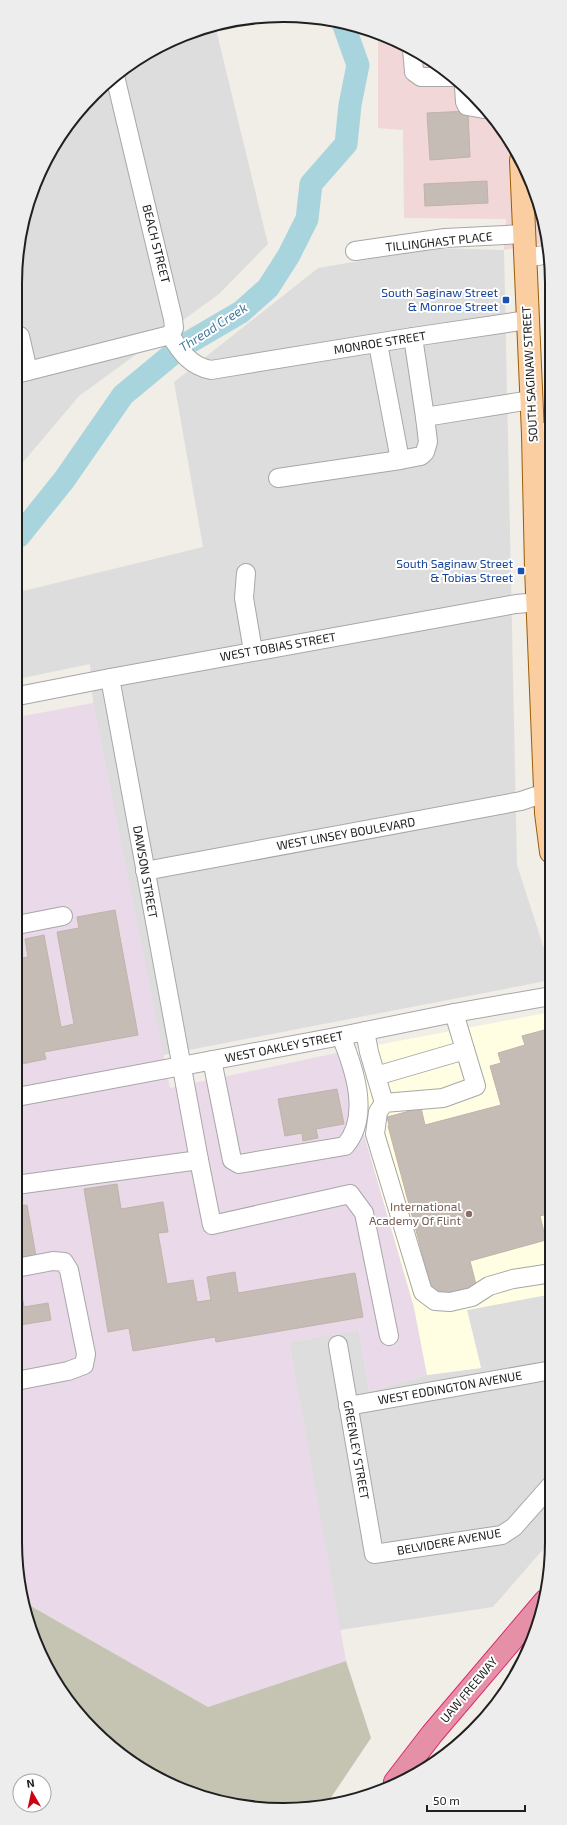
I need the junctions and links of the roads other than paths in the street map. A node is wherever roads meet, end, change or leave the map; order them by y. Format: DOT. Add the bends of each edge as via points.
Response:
graph roads {
  1 [pos="413,56"];
  2 [pos="444,77"];
  3 [pos="117,82"];
  4 [pos="465,96"];
  5 [pos="477,108"];
  6 [pos="522,176"];
  7 [pos="524,234"];
  8 [pos="355,251"];
  9 [pos="543,255"];
  10 [pos="525,258"];
  11 [pos="527,320"];
  12 [pos="170,335"];
  13 [pos="413,337"];
  14 [pos="378,344"];
  15 [pos="22,354"];
  16 [pos="24,372"];
  17 [pos="531,400"];
  18 [pos="425,417"];
  19 [pos="542,432"];
  20 [pos="400,460"];
  21 [pos="278,478"];
  22 [pos="246,573"];
  23 [pos="544,602"];
  24 [pos="545,644"];
  25 [pos="253,651"];
  26 [pos="110,678"];
  27 [pos="22,695"];
  28 [pos="545,792"];
  29 [pos="145,871"];
  30 [pos="63,916"];
  31 [pos="22,924"];
  32 [pos="545,997"];
  33 [pos="454,1013"];
  34 [pos="365,1031"];
  35 [pos="341,1036"];
  36 [pos="464,1048"];
  37 [pos="212,1060"];
  38 [pos="180,1066"];
  39 [pos="376,1076"];
  40 [pos="22,1096"];
  41 [pos="384,1103"];
  42 [pos="198,1160"];
  43 [pos="22,1184"];
  44 [pos="22,1267"];
  45 [pos="545,1274"];
  46 [pos="388,1336"];
  47 [pos="338,1346"];
  48 [pos="545,1371"];
  49 [pos="22,1380"];
  50 [pos="348,1406"];
  51 [pos="545,1492"];
  52 [pos="374,1554"];
  53 [pos="535,1613"];
  54 [pos="402,1775"];
  1 -- 2 [label="street" via="414,72 421,77"];
  3 -- 12 [label="street, BEACH STREET" via="174,319 174,328"];
  4 -- 5 [label="street" via="467,106"];
  6 -- 7 [label="main road, SOUTH SAGINAW STREET"];
  7 -- 8 [label="street, TILLINGHAST PLACE" via="445,238"];
  7 -- 10 [label="main road, SOUTH SAGINAW STREET"];
  9 -- 10 [label="street"];
  10 -- 11 [label="main road, SOUTH SAGINAW STREET"];
  11 -- 13 [label="street, MONROE STREET"];
  11 -- 17 [label="main road, SOUTH SAGINAW STREET"];
  12 -- 14 [label="street, MONROE STREET" via="185,358 200,368 211,370"];
  12 -- 16 [label="street"];
  13 -- 14 [label="street, MONROE STREET"];
  13 -- 18 [label="street"];
  14 -- 20 [label="street"];
  15 -- 16 [label="street"];
  17 -- 18 [label="street"];
  17 -- 19 [label="main road, SOUTH SAGINAW STREET"];
  18 -- 20 [label="street" via="428,442 425,452 421,456"];
  19 -- 23 [label="main road, SOUTH SAGINAW STREET"];
  20 -- 21 [label="street"];
  22 -- 25 [label="street" via="244,598"];
  23 -- 24 [label="main road, SOUTH SAGINAW STREET"];
  23 -- 25 [label="street, WEST TOBIAS STREET" via="516,604"];
  25 -- 26 [label="street, WEST TOBIAS STREET"];
  26 -- 27 [label="street, WEST TOBIAS STREET"];
  26 -- 29 [label="street, DAWSON STREET"];
  28 -- 29 [label="street, WEST LINSEY BOULEVARD" via="521,801"];
  29 -- 38 [label="street, DAWSON STREET"];
  30 -- 31 [label="street"];
  32 -- 33 [label="street, WEST OAKLEY STREET"];
  33 -- 34 [label="street, WEST OAKLEY STREET"];
  33 -- 36 [label="street"];
  34 -- 35 [label="street, WEST OAKLEY STREET"];
  34 -- 39 [label="street"];
  35 -- 37 [label="street, WEST OAKLEY STREET"];
  35 -- 37 [label="street" via="358,1088 353,1137 345,1146 239,1164 232,1160"];
  36 -- 39 [label="street"];
  36 -- 41 [label="street" via="476,1086 443,1098"];
  37 -- 38 [label="street, WEST OAKLEY STREET"];
  38 -- 40 [label="street, WEST OAKLEY STREET"];
  38 -- 42 [label="street, DAWSON STREET"];
  39 -- 41 [label="street"];
  41 -- 45 [label="street" via="378,1112 375,1134 423,1292 435,1301 450,1302 472,1297 489,1286"];
  42 -- 43 [label="street"];
  42 -- 46 [label="street, DAWSON STREET" via="212,1225 350,1194 364,1213"];
  44 -- 49 [label="street" via="53,1261 64,1262 69,1270 86,1354 84,1365"];
  47 -- 50 [label="street, GREENLEY STREET"];
  48 -- 50 [label="street, WEST EDDINGTON AVENUE"];
  50 -- 52 [label="street, GREENLEY STREET"];
  51 -- 52 [label="street, BELVIDERE AVENUE" via="514,1527 502,1535"];
  53 -- 54 [label="highway, UAW FREEWAY" via="441,1723"];
}
